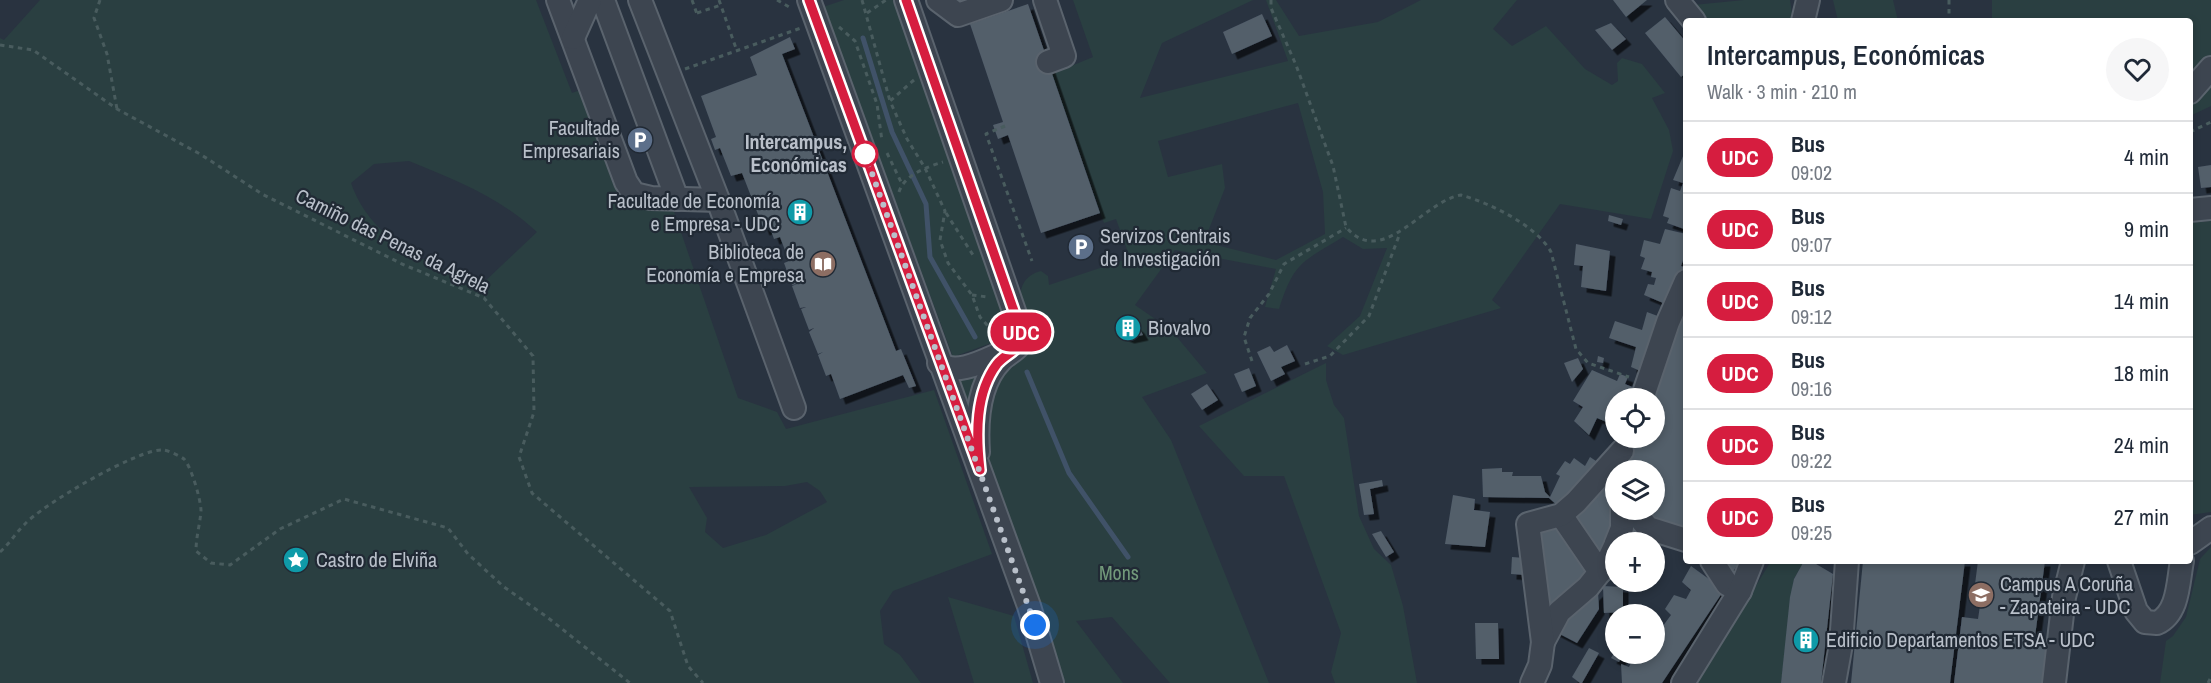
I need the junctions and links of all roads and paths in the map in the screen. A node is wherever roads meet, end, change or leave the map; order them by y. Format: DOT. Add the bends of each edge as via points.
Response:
graph roads {
  1 [pos="100,0"];
  2 [pos="558,0"];
  3 [pos="590,0"];
  4 [pos="603,0"];
  5 [pos="640,0"];
  6 [pos="692,0"];
  7 [pos="796,0"];
  8 [pos="807,0"];
  9 [pos="862,0"];
  10 [pos="886,0"];
  11 [pos="906,0"];
  12 [pos="938,0"];
  13 [pos="1002,0"];
  14 [pos="1045,0"];
  15 [pos="1271,0"];
  16 [pos="1677,0"];
  17 [pos="1808,0"];
  18 [pos="1949,0"];
  19 [pos="719,1"];
  20 [pos="867,13"];
  21 [pos="1692,18"];
  22 [pos="1804,18"];
  23 [pos="1949,18"];
  24 [pos="817,22"];
  25 [pos="573,38"];
  26 [pos="0,45"];
  27 [pos="737,51"];
  28 [pos="1048,62"];
  29 [pos="929,66"];
  30 [pos="2211,68"];
  31 [pos="670,74"];
  32 [pos="2193,89"];
  33 [pos="890,101"];
  34 [pos="117,109"];
  35 [pos="2211,122"];
  36 [pos="1005,126"];
  37 [pos="2193,131"];
  38 [pos="960,156"];
  39 [pos="925,168"];
  40 [pos="906,181"];
  41 [pos="902,184"];
  42 [pos="677,199"];
  43 [pos="718,200"];
  44 [pos="2211,208"];
  45 [pos="2193,210"];
  46 [pos="1346,227"];
  47 [pos="1400,233"];
  48 [pos="1032,261"];
  49 [pos="1683,288"];
  50 [pos="1012,349"];
  51 [pos="1252,361"];
  52 [pos="939,363"];
  53 [pos="1305,364"];
  54 [pos="1638,388"];
  55 [pos="1645,388"];
  56 [pos="794,408"];
  57 [pos="1623,453"];
  58 [pos="980,470"];
  59 [pos="1561,515"];
  60 [pos="1641,520"];
  61 [pos="2211,528"];
  62 [pos="1683,539"];
  63 [pos="2193,541"];
  64 [pos="0,552"];
  65 [pos="1605,563"];
  66 [pos="1714,564"];
  67 [pos="1751,564"];
  68 [pos="1847,564"];
  69 [pos="2072,564"];
  70 [pos="2120,564"];
  71 [pos="2181,564"];
  72 [pos="1600,572"];
  73 [pos="1740,591"];
  74 [pos="1543,642"];
  75 [pos="1538,677"];
  76 [pos="2211,677"];
  77 [pos="630,683"];
  78 [pos="703,683"];
  79 [pos="1052,683"];
  80 [pos="1683,683"];
  81 [pos="1834,683"];
  82 [pos="2054,683"];
  83 [pos="2208,683"];
  1 -- 34 [label="path" via="94,18 107,54"];
  2 -- 25 [label="street"];
  3 -- 25 [label="street"];
  4 -- 42 [label="street"];
  5 -- 31 [label="street"];
  6 -- 19 [label="path" via="697,14"];
  7 -- 8 [label="street"];
  8 -- 24 [label="street"];
  9 -- 20 [label="path"];
  10 -- 20 [label="path"];
  11 -- 29 [label="street"];
  12 -- 13 [label="street" via="958,15"];
  14 -- 28 [label="street" via="1064,56"];
  15 -- 46 [label="path" via="1333,166"];
  16 -- 21 [label="street"];
  17 -- 22 [label="street"];
  18 -- 23 [label="path"];
  19 -- 27 [label="path"];
  20 -- 33 [label="path"];
  24 -- 27 [label="path"];
  24 -- 41 [label="path" via="827,19 855,41 877,104 883,146"];
  24 -- 52 [label="street"];
  25 -- 42 [label="street" via="626,182 634,194"];
  26 -- 34 [label="path, Camiño das Penas da Agrela" via="33,50"];
  27 -- 31 [label="path"];
  29 -- 33 [label="path"];
  29 -- 38 [label="street"];
  30 -- 32 [label="street"];
  31 -- 43 [label="street"];
  33 -- 39 [label="path"];
  34 -- 78 [label="path, Camiño das Penas da Agrela" via="201,154 262,194 402,264 484,298 533,356 534,412 519,457 532,493 670,611 688,666"];
  35 -- 37 [label="path"];
  36 -- 48 [label="path" via="986,134"];
  38 -- 39 [label="path"];
  38 -- 50 [label="street" via="1023,337"];
  39 -- 40 [label="path"];
  39 -- 50 [label="path" via="945,211 940,240 948,263 972,295 980,316"];
  42 -- 43 [label="street"];
  43 -- 56 [label="street"];
  44 -- 45 [label="street"];
  46 -- 47 [label="path" via="1359,240 1371,242"];
  46 -- 51 [label="path" via="1284,264 1247,327 1244,337"];
  47 -- 53 [label="path" via="1369,316 1330,356"];
  47 -- 54 [label="path" via="1435,204 1461,195 1530,227 1551,252 1576,349 1588,363 1607,367"];
  49 -- 55 [label="street"];
  50 -- 52 [label="street" via="957,369"];
  50 -- 58 [label="street" via="994,369 981,400 977,432"];
  52 -- 58 [label="street"];
  57 -- 59 [label="street"];
  58 -- 79 [label="street"];
  59 -- 72 [label="street"];
  59 -- 74 [label="street" via="1528,524"];
  60 -- 62 [label="street" via="1648,528"];
  61 -- 63 [label="street"];
  64 -- 77 [label="path" via="24,524 63,496 139,454 164,449 185,460 195,484 201,509 196,551 211,563 230,565 280,529 344,499 448,528 468,554 504,588"];
  65 -- 72 [label="street"];
  66 -- 73 [label="street" via="1727,584"];
  67 -- 73 [label="street"];
  68 -- 81 [label="street"];
  69 -- 82 [label="street" via="2064,597"];
  70 -- 71 [label="street" via="2136,611 2145,622 2157,623 2168,615 2175,600"];
  72 -- 74 [label="street" via="1559,612"];
  73 -- 80 [label="street"];
  74 -- 75 [label="street"];
  76 -- 83 [label="path"];
}
